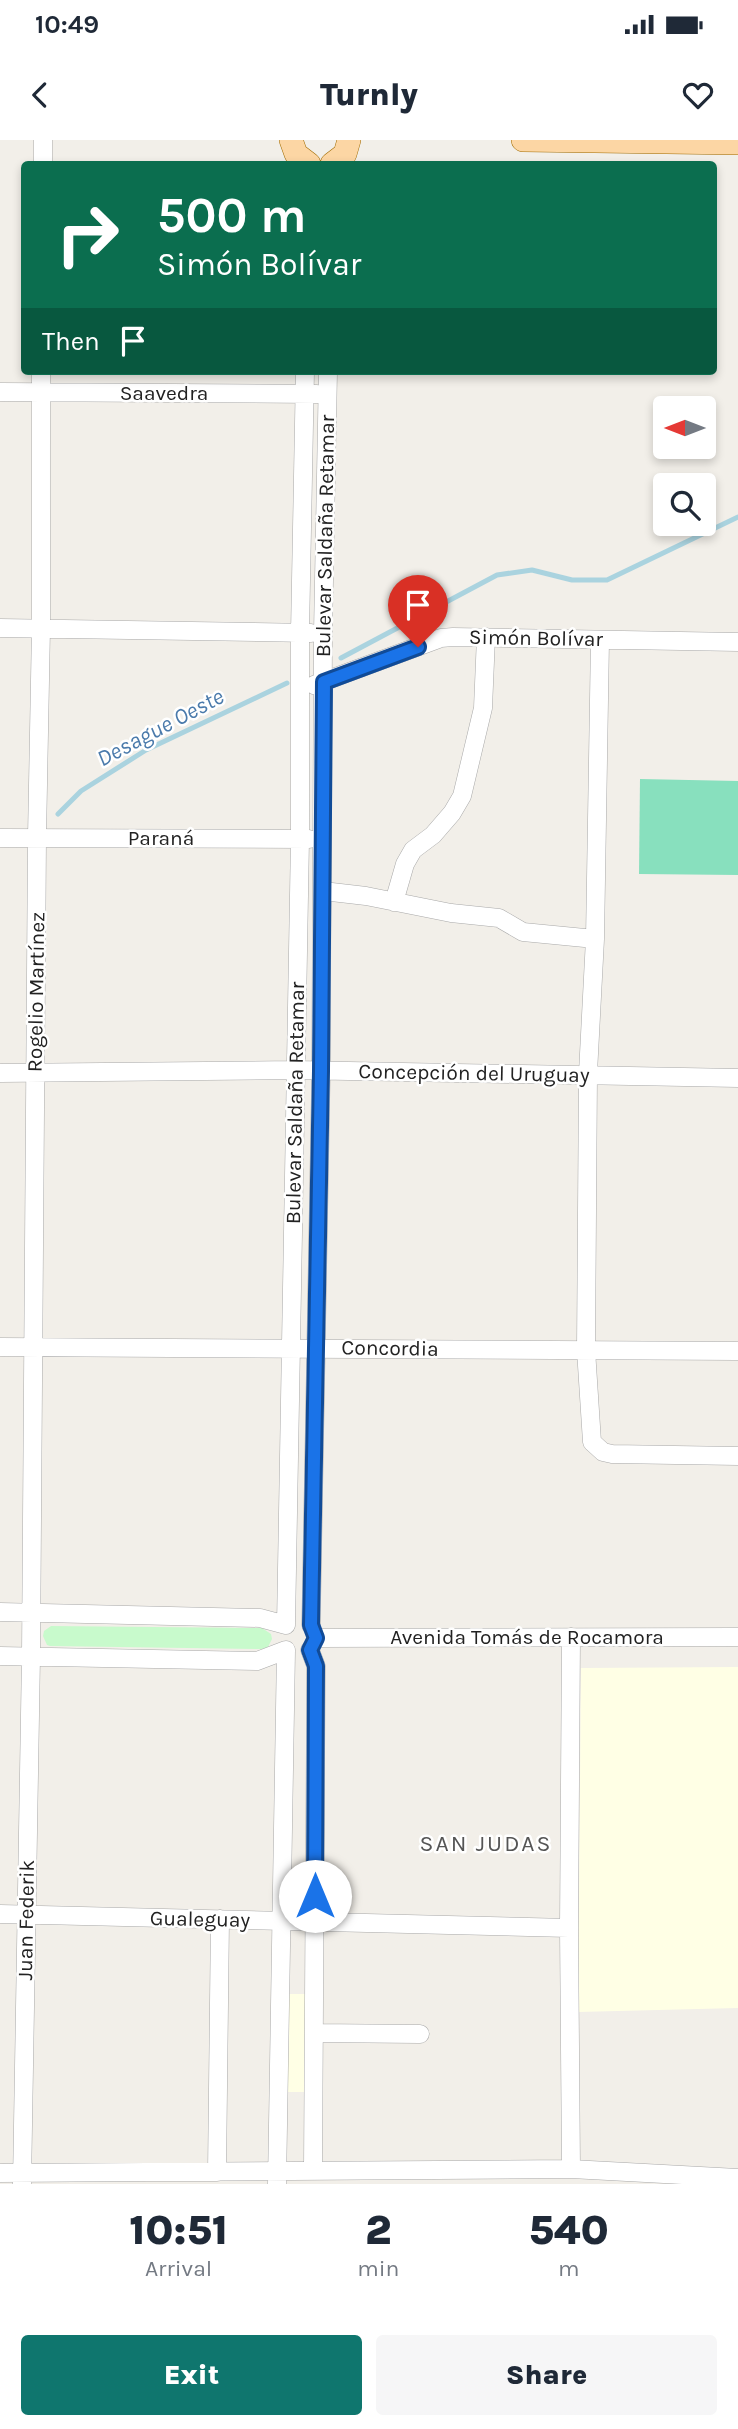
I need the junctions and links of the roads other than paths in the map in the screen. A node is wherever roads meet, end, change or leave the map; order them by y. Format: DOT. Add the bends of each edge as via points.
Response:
graph roads {
  1 [pos="43,140"];
  2 [pos="291,140"];
  3 [pos="349,140"];
  4 [pos="523,140"];
  5 [pos="738,143"];
  6 [pos="43,161"];
  7 [pos="305,161"];
  8 [pos="336,161"];
  9 [pos="41,375"];
  10 [pos="305,375"];
  11 [pos="328,375"];
  12 [pos="0,393"];
  13 [pos="41,393"];
  14 [pos="304,394"];
  15 [pos="327,394"];
  16 [pos="0,628"];
  17 [pos="41,628"];
  18 [pos="300,633"];
  19 [pos="323,633"];
  20 [pos="485,637"];
  21 [pos="600,640"];
  22 [pos="738,642"];
  23 [pos="324,682"];
  24 [pos="300,688"];
  25 [pos="37,837"];
  26 [pos="0,838"];
  27 [pos="300,839"];
  28 [pos="323,839"];
  29 [pos="323,891"];
  30 [pos="394,902"];
  31 [pos="595,939"];
  32 [pos="295,1070"];
  33 [pos="321,1071"];
  34 [pos="0,1073"];
  35 [pos="35,1073"];
  36 [pos="588,1073"];
  37 [pos="738,1078"];
  38 [pos="0,1347"];
  39 [pos="33,1347"];
  40 [pos="290,1347"];
  41 [pos="317,1347"];
  42 [pos="586,1350"];
  43 [pos="738,1351"];
  44 [pos="738,1456"];
  45 [pos="0,1612"];
  46 [pos="31,1612"];
  47 [pos="286,1625"];
  48 [pos="571,1637"];
  49 [pos="738,1637"];
  50 [pos="312,1638"];
  51 [pos="286,1650"];
  52 [pos="0,1656"];
  53 [pos="31,1656"];
  54 [pos="0,1914"];
  55 [pos="25,1915"];
  56 [pos="220,1919"];
  57 [pos="282,1921"];
  58 [pos="314,1921"];
  59 [pos="569,1928"];
  60 [pos="314,2033"];
  61 [pos="420,2034"];
  62 [pos="571,2169"];
  63 [pos="313,2171"];
  64 [pos="216,2172"];
  65 [pos="0,2173"];
  66 [pos="548,2177"];
  67 [pos="276,2178"];
  68 [pos="738,2178"];
  69 [pos="22,2179"];
  1 -- 6 [label="street"];
  2 -- 7 [label="main road" via="296,154"];
  3 -- 8 [label="main road" via="345,154"];
  4 -- 5 [label="main road"];
  9 -- 13 [label="street, Rogelio Martínez"];
  10 -- 14 [label="street, Bulevar Saldaña Retamar"];
  11 -- 15 [label="street, Bulevar Saldaña Retamar"];
  12 -- 13 [label="street, Saavedra"];
  13 -- 14 [label="street, Saavedra"];
  13 -- 17 [label="street, Rogelio Martínez"];
  14 -- 15 [label="street, Saavedra"];
  14 -- 18 [label="street, Bulevar Saldaña Retamar"];
  15 -- 19 [label="street, Bulevar Saldaña Retamar"];
  16 -- 17 [label="street"];
  17 -- 18 [label="street"];
  17 -- 25 [label="street, Rogelio Martínez"];
  18 -- 19 [label="street"];
  18 -- 24 [label="street, Bulevar Saldaña Retamar"];
  19 -- 23 [label="street, Bulevar Saldaña Retamar"];
  20 -- 21 [label="street, Simón Bolívar"];
  20 -- 23 [label="street, Simón Bolívar" via="441,638"];
  20 -- 30 [label="street" via="483,708 462,796 433,835 413,850"];
  21 -- 22 [label="street, Simón Bolívar"];
  21 -- 31 [label="street"];
  23 -- 24 [label="street, Simón Bolívar"];
  23 -- 28 [label="street, Bulevar Saldaña Retamar"];
  24 -- 27 [label="street, Bulevar Saldaña Retamar"];
  25 -- 26 [label="street, Paraná"];
  25 -- 27 [label="street, Paraná"];
  25 -- 35 [label="street, Rogelio Martínez"];
  27 -- 28 [label="street, Paraná"];
  27 -- 32 [label="street, Bulevar Saldaña Retamar"];
  28 -- 29 [label="street, Bulevar Saldaña Retamar"];
  29 -- 30 [label="street"];
  29 -- 33 [label="street, Bulevar Saldaña Retamar"];
  30 -- 31 [label="street" via="499,918 523,932"];
  31 -- 36 [label="street"];
  32 -- 33 [label="street, Concepción del Uruguay"];
  32 -- 35 [label="street, Concepción del Uruguay"];
  32 -- 40 [label="street, Bulevar Saldaña Retamar"];
  33 -- 36 [label="street, Concepción del Uruguay"];
  33 -- 41 [label="street, Bulevar Saldaña Retamar"];
  34 -- 35 [label="street, Concepción del Uruguay"];
  35 -- 39 [label="street, Rogelio Martínez"];
  36 -- 37 [label="street, Concepción del Uruguay"];
  36 -- 42 [label="street"];
  38 -- 39 [label="street, Concordia"];
  39 -- 40 [label="street, Concordia"];
  39 -- 46 [label="street, Rogelio Martínez"];
  40 -- 41 [label="street, Concordia"];
  40 -- 47 [label="street, Bulevar Saldaña Retamar"];
  41 -- 42 [label="street, Concordia"];
  41 -- 50 [label="street, Bulevar Saldaña Retamar"];
  42 -- 43 [label="street, Concordia"];
  42 -- 44 [label="street" via="592,1442 603,1452"];
  45 -- 46 [label="street"];
  46 -- 47 [label="street" via="260,1618"];
  46 -- 53 [label="street, Juan Federik"];
  47 -- 50 [label="street" via="299,1620"];
  47 -- 51 [label="street, Bulevar Saldaña Retamar" via="281,1637"];
  48 -- 49 [label="street, Avenida Tomás de Rocamora"];
  48 -- 50 [label="street, Avenida Tomás de Rocamora"];
  48 -- 59 [label="street"];
  50 -- 51 [label="street" via="298,1655"];
  50 -- 58 [label="street, Bulevar Saldaña Retamar" via="316,1666"];
  51 -- 53 [label="street" via="257,1661"];
  51 -- 57 [label="street, Bulevar Saldaña Retamar"];
  52 -- 53 [label="street"];
  53 -- 55 [label="street, Juan Federik"];
  54 -- 55 [label="street, Gualeguay"];
  55 -- 56 [label="street, Gualeguay"];
  55 -- 69 [label="street, Juan Federik"];
  56 -- 57 [label="street, Gualeguay"];
  56 -- 64 [label="street"];
  57 -- 58 [label="street, Gualeguay"];
  57 -- 67 [label="street, Bulevar Saldaña Retamar"];
  58 -- 59 [label="street, Gualeguay"];
  58 -- 60 [label="street, Bulevar Saldaña Retamar"];
  59 -- 62 [label="street"];
  60 -- 61 [label="street"];
  60 -- 63 [label="street, Bulevar Saldaña Retamar"];
  62 -- 66 [label="street"];
  62 -- 68 [label="street"];
  63 -- 66 [label="street"];
  63 -- 67 [label="street"];
  64 -- 67 [label="street"];
  64 -- 69 [label="street"];
  65 -- 69 [label="street"];
}
